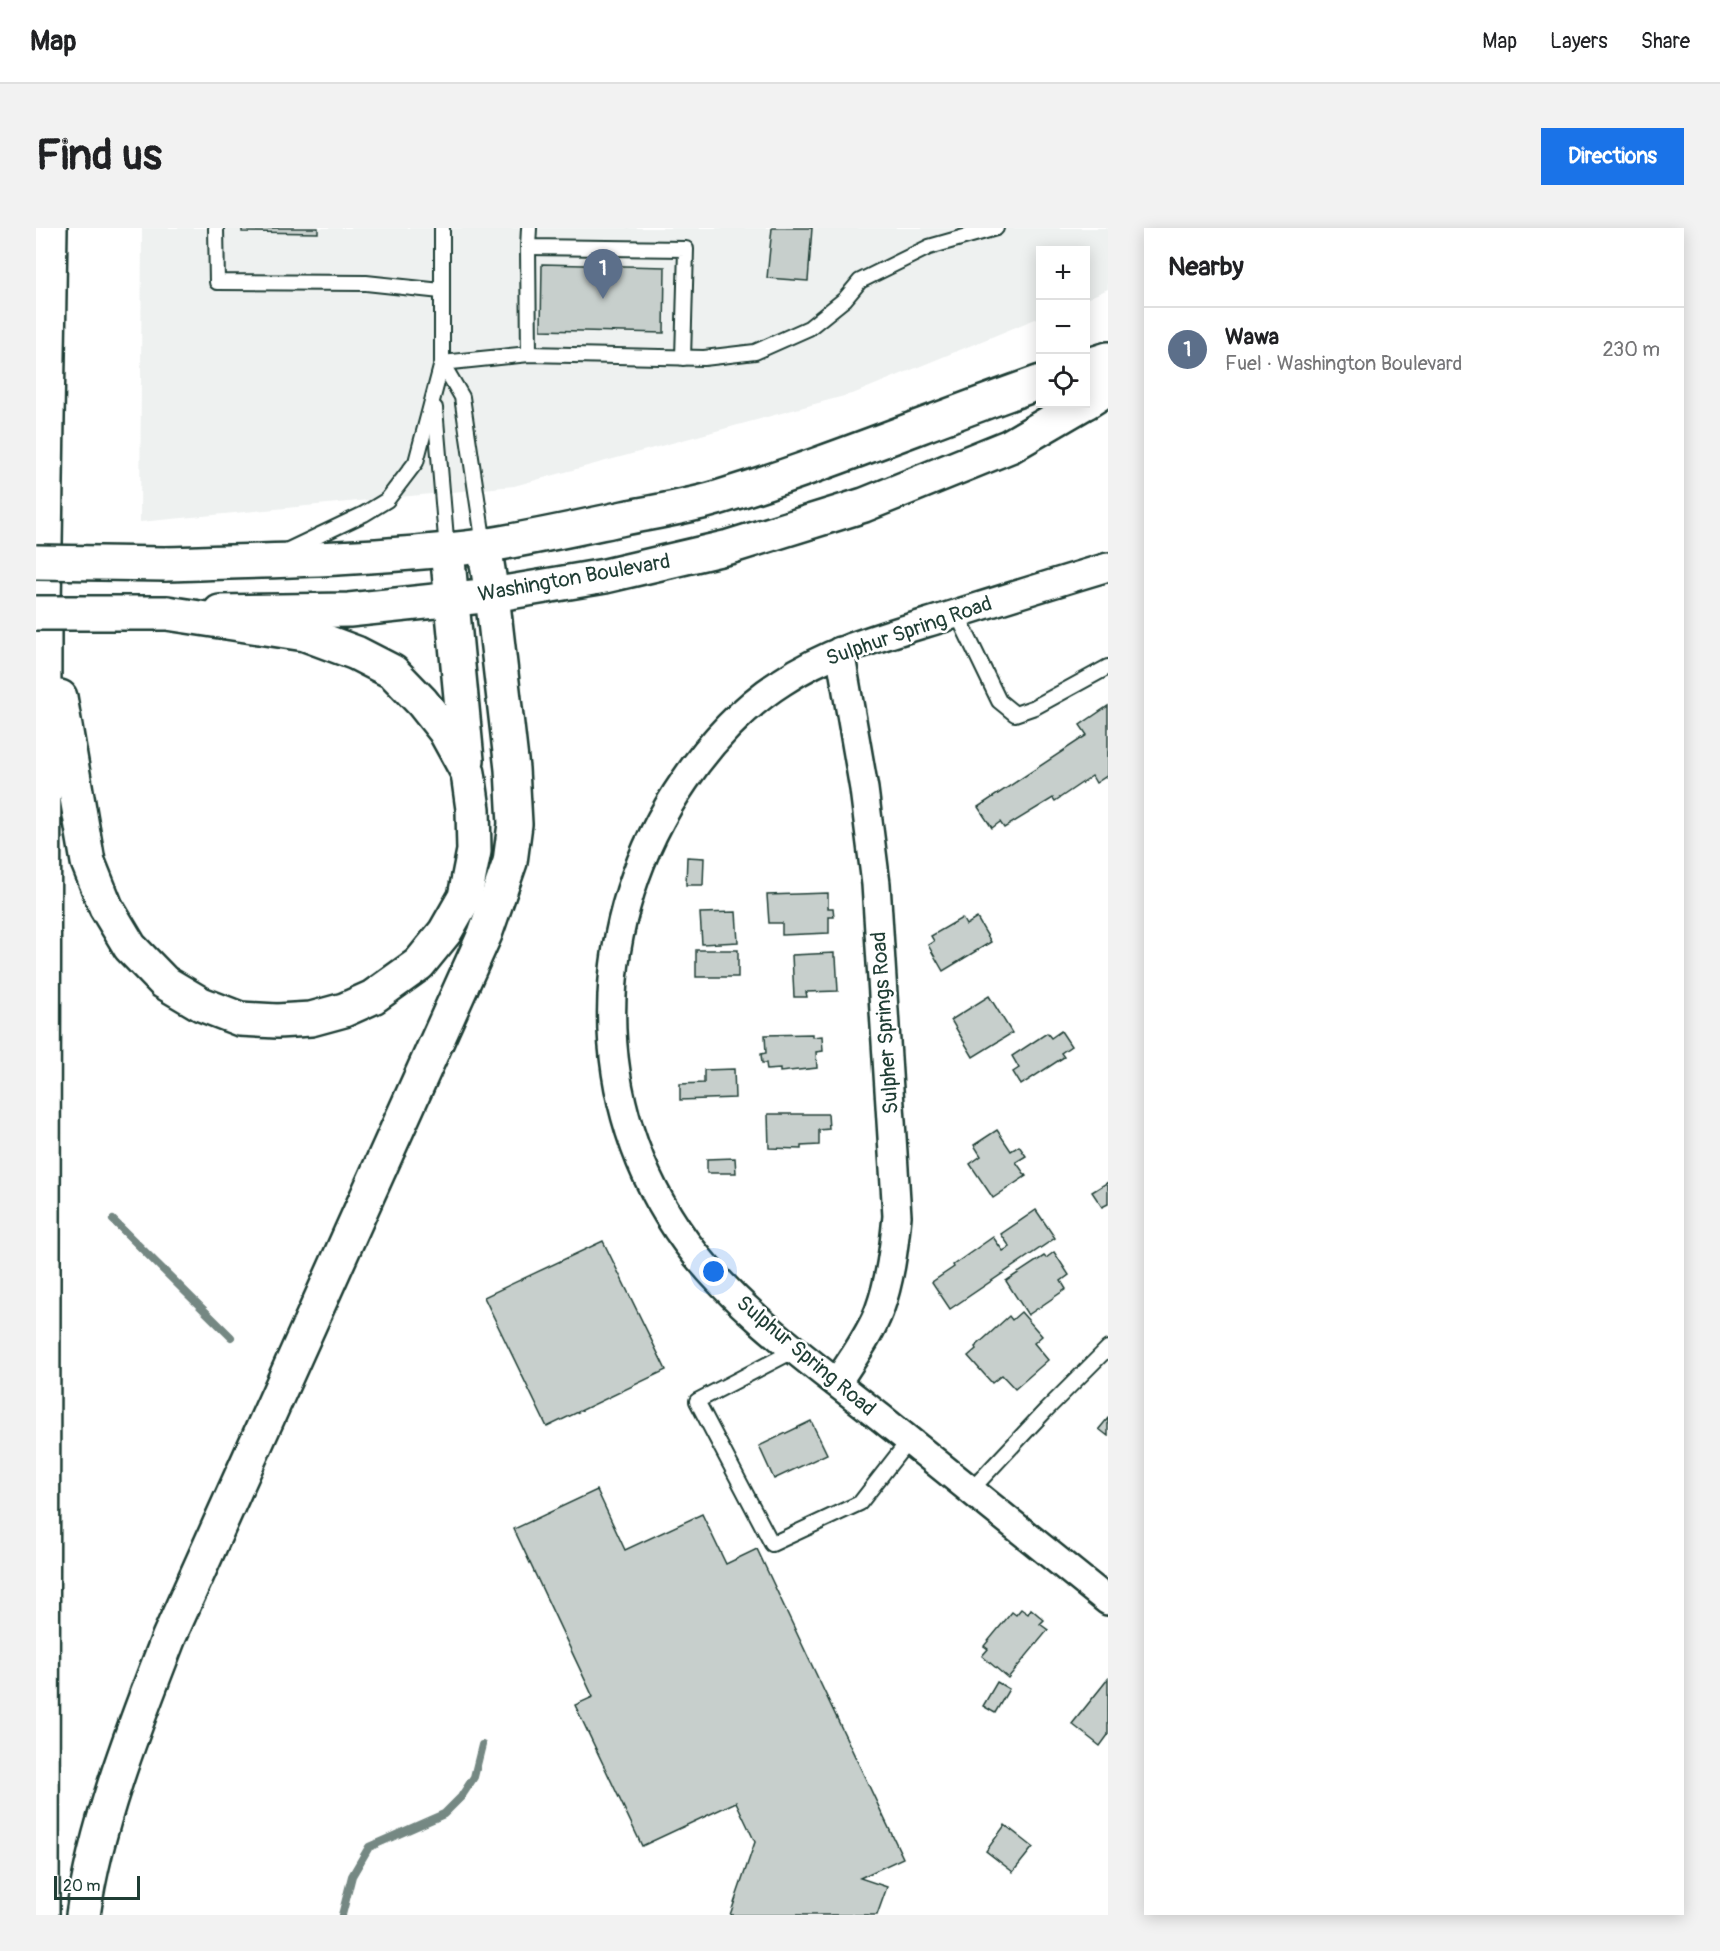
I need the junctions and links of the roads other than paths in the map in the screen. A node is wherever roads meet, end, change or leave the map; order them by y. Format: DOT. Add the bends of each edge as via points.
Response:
graph roads {
  1 [pos="50,228"];
  2 [pos="216,228"];
  3 [pos="442,228"];
  4 [pos="529,228"];
  5 [pos="996,228"];
  6 [pos="528,247"];
  7 [pos="441,291"];
  8 [pos="529,354"];
  9 [pos="683,358"];
  10 [pos="1108,359"];
  11 [pos="442,363"];
  12 [pos="1090,365"];
  13 [pos="1036,384"];
  14 [pos="1108,388"];
  15 [pos="1090,399"];
  16 [pos="434,400"];
  17 [pos="1075,408"];
  18 [pos="484,545"];
  19 [pos="447,549"];
  20 [pos="262,561"];
  21 [pos="36,562"];
  22 [pos="1108,567"];
  23 [pos="492,595"];
  24 [pos="451,600"];
  25 [pos="40,610"];
  26 [pos="167,613"];
  27 [pos="957,614"];
  28 [pos="840,651"];
  29 [pos="1108,667"];
  30 [pos="468,773"];
  31 [pos="1108,1348"];
  32 [pos="795,1350"];
  33 [pos="837,1383"];
  34 [pos="909,1440"];
  35 [pos="971,1490"];
  36 [pos="1108,1601"];
  37 [pos="42,1915"];
  38 [pos="83,1915"];
  1 -- 25 [label="main road"];
  2 -- 7 [label="lane" via="217,282 366,283"];
  3 -- 7 [label="lane"];
  4 -- 6 [label="lane"];
  5 -- 9 [label="lane" via="929,247 860,282 809,328 755,352"];
  6 -- 8 [label="lane"];
  6 -- 9 [label="lane" via="686,249"];
  7 -- 11 [label="lane"];
  8 -- 9 [label="lane"];
  8 -- 11 [label="lane"];
  10 -- 12 [label="main road"];
  11 -- 16 [label="lane"];
  11 -- 18 [label="lane" via="462,397"];
  13 -- 18 [label="main road" via="715,499"];
  14 -- 15 [label="main road, Washington Boulevard"];
  16 -- 19 [label="lane"];
  16 -- 20 [label="lane" via="416,462 387,500"];
  17 -- 23 [label="main road, Washington Boulevard" via="1010,446 864,505 729,547 605,576"];
  18 -- 19 [label="main road"];
  18 -- 23 [label="main road"];
  19 -- 20 [label="main road"];
  19 -- 24 [label="main road"];
  20 -- 21 [label="main road, bridge"];
  22 -- 27 [label="street, Sulphur Spring Road"];
  23 -- 24 [label="main road, Washington Boulevard"];
  23 -- 38 [label="main road" via="515,824 502,888 485,934 169,1637 131,1736 101,1832"];
  24 -- 26 [label="main road, Washington Boulevard" via="349,610"];
  24 -- 30 [label="main road"];
  25 -- 26 [label="main road, Washington Boulevard, bridge"];
  25 -- 30 [label="main road" via="88,862 105,907 130,947 164,982 201,1004 240,1019 311,1019 344,1010 373,997 419,964 445,932 465,897 474,851"];
  25 -- 37 [label="main road"];
  26 -- 30 [label="main road" via="305,634 393,672 446,731"];
  27 -- 28 [label="street, Sulphur Spring Road"];
  27 -- 29 [label="lane" via="999,700 1015,714"];
  28 -- 32 [label="street, Sulphur Spring Road" via="781,682 738,717 701,756 672,798 645,849 626,902 614,960 612,1036 619,1086 632,1142 655,1194 687,1242 727,1290"];
  28 -- 33 [label="street, Sulpher Springs Road" via="876,884 897,1216 894,1250 879,1312"];
  31 -- 35 [label="lane"];
  32 -- 33 [label="street, Sulphur Spring Road"];
  32 -- 34 [label="lane" via="697,1401 772,1544 860,1503"];
  33 -- 34 [label="street, Sulphur Spring Road"];
  34 -- 35 [label="street, Sulphur Spring Road"];
  35 -- 36 [label="street, Sulphur Spring Road"];
}
